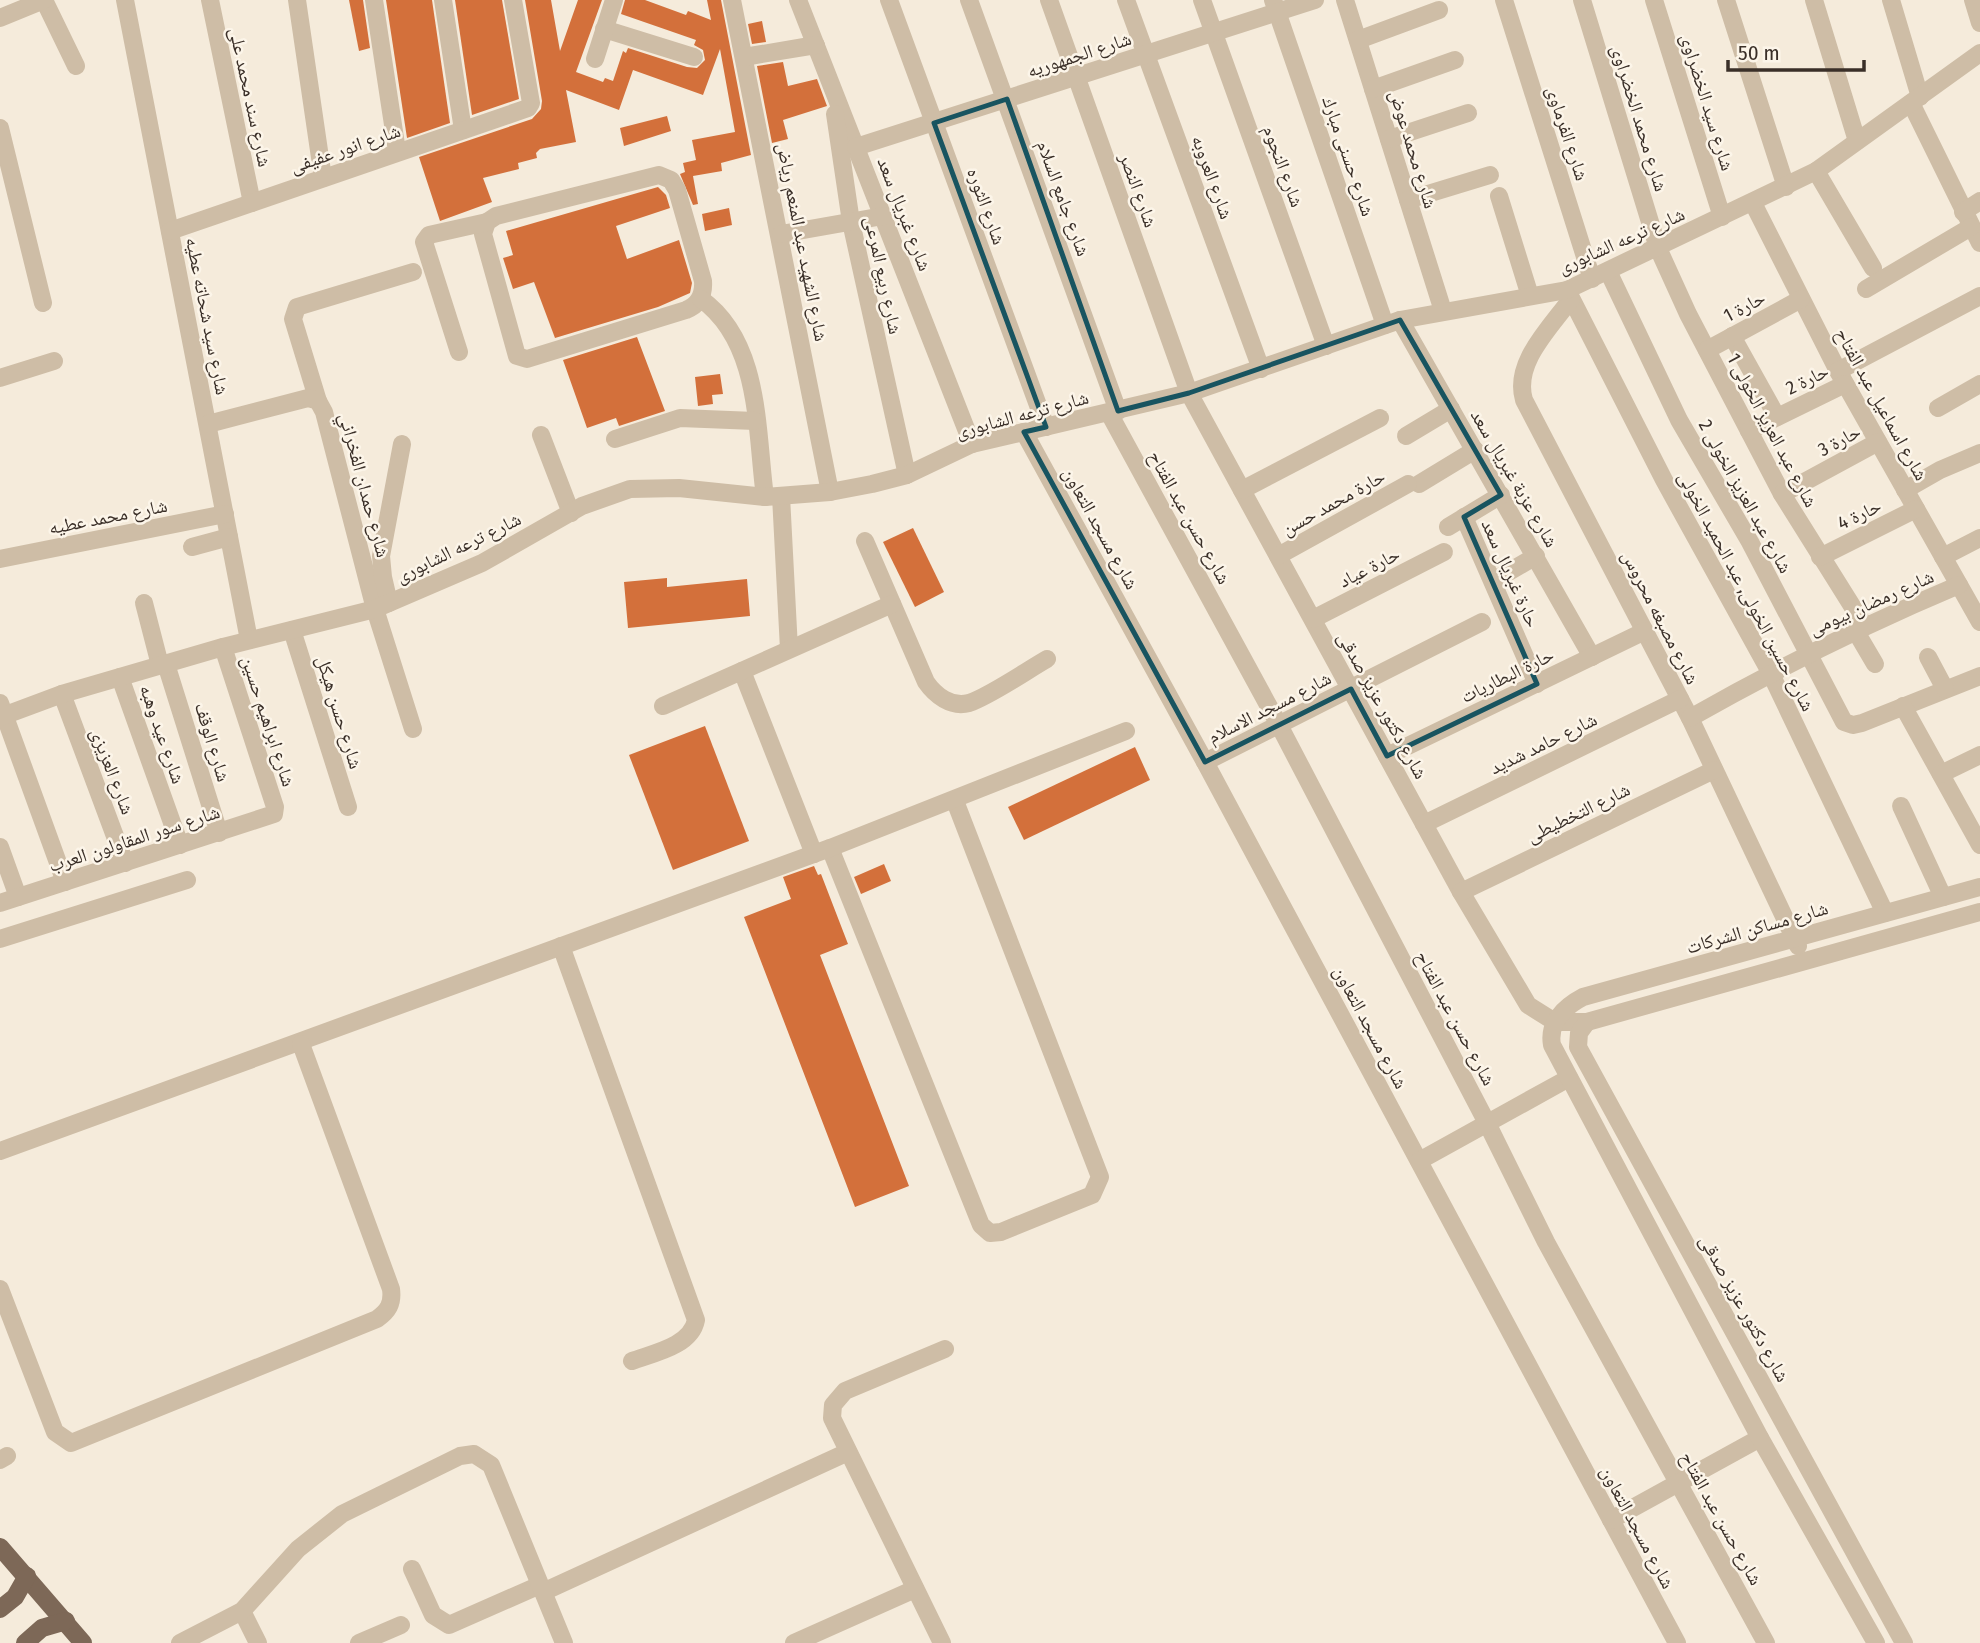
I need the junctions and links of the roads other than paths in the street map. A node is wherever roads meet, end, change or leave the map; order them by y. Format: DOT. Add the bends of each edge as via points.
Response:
graph roads {
  1 [pos="125,0"];
  2 [pos="210,0"];
  3 [pos="297,0"];
  4 [pos="374,0"];
  5 [pos="443,0"];
  6 [pos="513,0"];
  7 [pos="614,0"];
  8 [pos="732,0"];
  9 [pos="798,0"];
  10 [pos="889,0"];
  11 [pos="969,0"];
  12 [pos="1049,0"];
  13 [pos="1126,0"];
  14 [pos="1202,0"];
  15 [pos="1315,0"];
  16 [pos="1345,0"];
  17 [pos="1504,0"];
  18 [pos="1654,0"];
  19 [pos="1726,0"];
  20 [pos="1814,0"];
  21 [pos="1891,0"];
  22 [pos="1973,0"];
  23 [pos="39,1"];
  24 [pos="1588,2"];
  25 [pos="1275,6"];
  26 [pos="1439,10"];
  27 [pos="0,19"];
  28 [pos="1980,23"];
  29 [pos="604,29"];
  30 [pos="1214,32"];
  31 [pos="1357,40"];
  32 [pos="816,45"];
  33 [pos="1980,53"];
  34 [pos="1146,54"];
  35 [pos="694,57"];
  36 [pos="744,57"];
  37 [pos="595,59"];
  38 [pos="1455,60"];
  39 [pos="76,66"];
  40 [pos="1077,77"];
  41 [pos="831,82"];
  42 [pos="1373,89"];
  43 [pos="1007,99"];
  44 [pos="1915,100"];
  45 [pos="1468,113"];
  46 [pos="934,122"];
  47 [pos="0,128"];
  48 [pos="463,130"];
  49 [pos="1389,139"];
  50 [pos="1857,141"];
  51 [pos="856,147"];
  52 [pos="397,151"];
  53 [pos="1815,171"];
  54 [pos="1490,175"];
  55 [pos="323,178"];
  56 [pos="1786,187"];
  57 [pos="1499,196"];
  58 [pos="1408,200"];
  59 [pos="1980,201"];
  60 [pos="252,203"];
  61 [pos="1753,203"];
  62 [pos="883,216"];
  63 [pos="1722,217"];
  64 [pos="487,222"];
  65 [pos="851,222"];
  66 [pos="1971,227"];
  67 [pos="170,231"];
  68 [pos="781,234"];
  69 [pos="1658,248"];
  70 [pos="1873,268"];
  71 [pos="413,272"];
  72 [pos="1600,275"];
  73 [pos="1866,289"];
  74 [pos="1569,295"];
  75 [pos="1530,296"];
  76 [pos="1980,296"];
  77 [pos="701,299"];
  78 [pos="1801,299"];
  79 [pos="43,303"];
  80 [pos="1443,311"];
  81 [pos="1392,323"];
  82 [pos="1732,336"];
  83 [pos="1326,346"];
  84 [pos="1707,350"];
  85 [pos="459,352"];
  86 [pos="54,361"];
  87 [pos="1261,369"];
  88 [pos="0,377"];
  89 [pos="1841,378"];
  90 [pos="1980,384"];
  91 [pos="1189,393"];
  92 [pos="318,401"];
  93 [pos="1938,408"];
  94 [pos="1451,409"];
  95 [pos="1114,412"];
  96 [pos="1777,417"];
  97 [pos="1380,418"];
  98 [pos="755,421"];
  99 [pos="208,424"];
  100 [pos="1046,427"];
  101 [pos="1749,431"];
  102 [pos="1024,432"];
  103 [pos="541,435"];
  104 [pos="1406,436"];
  105 [pos="615,439"];
  106 [pos="1878,442"];
  107 [pos="402,444"];
  108 [pos="972,444"];
  109 [pos="1475,450"];
  110 [pos="1980,453"];
  111 [pos="906,475"];
  112 [pos="1242,490"];
  113 [pos="1905,490"];
  114 [pos="830,492"];
  115 [pos="1782,494"];
  116 [pos="1501,495"];
  117 [pos="773,497"];
  118 [pos="1916,509"];
  119 [pos="571,513"];
  120 [pos="225,514"];
  121 [pos="1464,517"];
  122 [pos="1448,527"];
  123 [pos="229,537"];
  124 [pos="1980,538"];
  125 [pos="865,541"];
  126 [pos="192,547"];
  127 [pos="1444,552"];
  128 [pos="1278,556"];
  129 [pos="1536,556"];
  130 [pos="1820,556"];
  131 [pos="1943,557"];
  132 [pos="0,559"];
  133 [pos="1493,581"];
  134 [pos="1959,585"];
  135 [pos="144,603"];
  136 [pos="892,604"];
  137 [pos="382,606"];
  138 [pos="1313,619"];
  139 [pos="1482,622"];
  140 [pos="1980,622"];
  141 [pos="1860,627"];
  142 [pos="292,630"];
  143 [pos="1645,631"];
  144 [pos="249,640"];
  145 [pos="223,647"];
  146 [pos="789,649"];
  147 [pos="1808,653"];
  148 [pos="1592,657"];
  149 [pos="1928,657"];
  150 [pos="1047,659"];
  151 [pos="163,664"];
  152 [pos="1875,664"];
  153 [pos="742,670"];
  154 [pos="1770,673"];
  155 [pos="1980,676"];
  156 [pos="120,677"];
  157 [pos="1537,684"];
  158 [pos="1351,689"];
  159 [pos="1945,689"];
  160 [pos="62,694"];
  161 [pos="1680,699"];
  162 [pos="663,706"];
  163 [pos="1903,706"];
  164 [pos="1,712"];
  165 [pos="1690,718"];
  166 [pos="1279,725"];
  167 [pos="413,729"];
  168 [pos="1126,731"];
  169 [pos="1980,755"];
  170 [pos="1387,756"];
  171 [pos="1206,762"];
  172 [pos="1714,770"];
  173 [pos="1941,774"];
  174 [pos="955,801"];
  175 [pos="1900,806"];
  176 [pos="275,807"];
  177 [pos="348,807"];
  178 [pos="1424,824"];
  179 [pos="219,833"];
  180 [pos="180,845"];
  181 [pos="1980,845"];
  182 [pos="0,847"];
  183 [pos="822,851"];
  184 [pos="125,863"];
  185 [pos="187,880"];
  186 [pos="65,882"];
  187 [pos="1980,887"];
  188 [pos="1461,892"];
  189 [pos="18,897"];
  190 [pos="1943,897"];
  191 [pos="0,903"];
  192 [pos="1980,912"];
  193 [pos="1885,913"];
  194 [pos="1794,938"];
  195 [pos="0,939"];
  196 [pos="561,946"];
  197 [pos="1805,962"];
  198 [pos="1555,1022"];
  199 [pos="1587,1022"];
  200 [pos="301,1044"];
  201 [pos="1569,1078"];
  202 [pos="1487,1123"];
  203 [pos="0,1151"];
  204 [pos="1419,1161"];
  205 [pos="0,1289"];
  206 [pos="945,1349"];
  207 [pos="632,1362"];
  208 [pos="1760,1438"];
  209 [pos="848,1452"];
  210 [pos="1679,1483"];
  211 [pos="1611,1520"];
  212 [pos="0,1548"];
  213 [pos="412,1569"];
  214 [pos="27,1576"];
  215 [pos="541,1588"];
  216 [pos="915,1589"];
  217 [pos="0,1609"];
  218 [pos="242,1611"];
  219 [pos="66,1621"];
  220 [pos="401,1626"];
  221 [pos="25,1643"];
  222 [pos="83,1643"];
  223 [pos="180,1643"];
  224 [pos="258,1643"];
  225 [pos="359,1643"];
  226 [pos="564,1643"];
  227 [pos="794,1643"];
  228 [pos="942,1643"];
  229 [pos="1677,1643"];
  230 [pos="1766,1643"];
  231 [pos="1876,1643"];
  232 [pos="1904,1643"];
  1 -- 67 [label="street, شارع سيد شحاته عطيه"];
  2 -- 60 [label="street, شارع سند محمد على"];
  3 -- 55 [label="street"];
  4 -- 52 [label="street"];
  5 -- 48 [label="street"];
  6 -- 48 [label="street, شارع انور عفيفى" via="531,103 525,110"];
  7 -- 29 [label="street"];
  8 -- 36 [label="street, شارع الشهيد عبد المنعم رياض"];
  9 -- 32 [label="street, شارع غبريال سعد"];
  10 -- 46 [label="street, شارع الثوره"];
  11 -- 43 [label="street, شارع جامع السلام"];
  12 -- 40 [label="street, شارع النصر"];
  13 -- 34 [label="street, شارع العروبه"];
  14 -- 30 [label="street, شارع النجوم"];
  15 -- 25 [label="street, شارع الجمهوريه"];
  16 -- 31 [label="street, شارع محمد عوض"];
  17 -- 72 [label="street, شارع الفرماوى"];
  18 -- 63 [label="street, شارع سيد الخضراوى"];
  19 -- 56 [label="street"];
  20 -- 50 [label="street"];
  21 -- 44 [label="street"];
  22 -- 28 [label="street"];
  23 -- 27 [label="street"];
  23 -- 39 [label="street"];
  24 -- 69 [label="street, شارع محمد الخضراوى"];
  25 -- 30 [label="street, شارع الجمهوريه"];
  25 -- 81 [label="street, شارع حسنى مبارك"];
  26 -- 31 [label="street"];
  29 -- 35 [label="street"];
  29 -- 37 [label="street"];
  30 -- 34 [label="street, شارع الجمهوريه"];
  30 -- 83 [label="street, شارع النجوم"];
  31 -- 42 [label="street, شارع محمد عوض"];
  32 -- 36 [label="street"];
  32 -- 41 [label="street, شارع غبريال سعد"];
  33 -- 44 [label="street, شارع ترعه الشابورى"];
  34 -- 40 [label="street, شارع الجمهوريه"];
  34 -- 87 [label="street, شارع العروبه"];
  36 -- 68 [label="street, شارع الشهيد عبد المنعم رياض"];
  38 -- 42 [label="street"];
  40 -- 43 [label="street, شارع الجمهوريه"];
  40 -- 91 [label="street, شارع النصر"];
  41 -- 51 [label="street, شارع غبريال سعد"];
  41 -- 65 [label="street, شارع ربيع المرعى"];
  42 -- 49 [label="street, شارع محمد عوض"];
  43 -- 46 [label="street, شارع الجمهوريه"];
  43 -- 95 [label="street, شارع جامع السلام"];
  44 -- 50 [label="street, شارع ترعه الشابورى"];
  44 -- 66 [label="street"];
  45 -- 49 [label="street"];
  46 -- 51 [label="street, شارع الجمهوريه"];
  46 -- 100 [label="street, شارع الثوره"];
  47 -- 79 [label="street"];
  48 -- 52 [label="street, شارع انور عفيفى"];
  49 -- 58 [label="street, شارع محمد عوض"];
  50 -- 53 [label="street, شارع ترعه الشابورى"];
  51 -- 62 [label="street, شارع غبريال سعد"];
  52 -- 55 [label="street, شارع انور عفيفى"];
  53 -- 56 [label="street, شارع ترعه الشابورى"];
  53 -- 70 [label="street"];
  54 -- 58 [label="street"];
  55 -- 60 [label="street, شارع انور عفيفى"];
  56 -- 61 [label="street, شارع ترعه الشابورى"];
  57 -- 75 [label="street"];
  58 -- 80 [label="street, شارع محمد عوض"];
  59 -- 66 [label="street"];
  60 -- 67 [label="street, شارع انور عفيفى"];
  61 -- 63 [label="street, شارع ترعه الشابورى"];
  61 -- 78 [label="street, شارع اسماعيل عبد الفتاح"];
  62 -- 65 [label="street"];
  62 -- 108 [label="street, شارع غبريال سعد"];
  63 -- 69 [label="street, شارع ترعه الشابورى"];
  64 -- 77 [label="street" via="496,216 665,176 675,184 703,281"];
  64 -- 77 [label="street" via="483,234 513,347 522,359 686,310"];
  64 -- 85 [label="street" via="429,236 424,242"];
  65 -- 68 [label="street"];
  65 -- 111 [label="street, شارع ربيع المرعى"];
  66 -- 73 [label="street"];
  67 -- 99 [label="street, شارع سيد شحاته عطيه"];
  68 -- 114 [label="street, شارع الشهيد عبد المنعم رياض"];
  69 -- 72 [label="street, شارع ترعه الشابورى"];
  69 -- 84 [label="street, شارع عبد العزيز الخولى 1"];
  71 -- 92 [label="street" via="298,307 293,319"];
  72 -- 74 [label="street, شارع ترعه الشابورى"];
  72 -- 147 [label="street, شارع عبد العزيز الخولى 2"];
  74 -- 75 [label="street, شارع ترعه الشابورى"];
  74 -- 143 [label="street, شارع مصبغه محروس" via="1522,370 1520,385"];
  74 -- 154 [label="street, شارع حسين الخولى, عبد الحميد الخولى"];
  75 -- 80 [label="street, شارع ترعه الشابورى"];
  76 -- 89 [label="street, حارة 2"];
  77 -- 98 [label="street" via="726,321 742,350"];
  78 -- 82 [label="street, حارة 1"];
  78 -- 89 [label="street, شارع اسماعيل عبد الفتاح"];
  80 -- 81 [label="street, شارع ترعه الشابورى"];
  81 -- 83 [label="street, شارع ترعه الشابورى"];
  81 -- 94 [label="street, شارع عزبة غبريال سعد"];
  82 -- 84 [label="street, حارة 1"];
  82 -- 96 [label="street"];
  83 -- 87 [label="street, شارع ترعه الشابورى"];
  84 -- 101 [label="street, شارع عبد العزيز الخولى 1"];
  86 -- 88 [label="street"];
  87 -- 91 [label="street, شارع ترعه الشابورى"];
  89 -- 96 [label="street, حارة 2"];
  89 -- 106 [label="street, شارع اسماعيل عبد الفتاح"];
  90 -- 93 [label="street"];
  91 -- 95 [label="street, شارع ترعه الشابورى"];
  91 -- 112 [label="street, شارع دكتور عزيز صدقى"];
  92 -- 99 [label="street, شارع حمدان الفخراني" via="308,398"];
  92 -- 137 [label="street, شارع حمدان الفخراني"];
  94 -- 104 [label="street"];
  94 -- 109 [label="street, شارع عزبة غبريال سعد"];
  95 -- 100 [label="street, شارع ترعه الشابورى"];
  95 -- 166 [label="street, شارع حسن عبد الفتاح"];
  96 -- 101 [label="street, حارة 2"];
  97 -- 112 [label="street"];
  98 -- 105 [label="street" via="680,418"];
  98 -- 117 [label="street"];
  99 -- 120 [label="street, شارع سيد شحاته عطيه"];
  100 -- 102 [label="street, شارع ترعه الشابورى"];
  101 -- 115 [label="street, شارع عبد العزيز الخولى 1"];
  102 -- 108 [label="street, شارع ترعه الشابورى"];
  102 -- 171 [label="street, شارع مسجد التعاون"];
  103 -- 119 [label="street"];
  106 -- 113 [label="street, شارع اسماعيل عبد الفتاح"];
  106 -- 115 [label="street, حارة 3"];
  107 -- 137 [label="street" via="382,556"];
  108 -- 111 [label="street, شارع ترعه الشابورى"];
  109 -- 116 [label="street, شارع عزبة غبريال سعد"];
  109 -- 128 [label="street, حارة محمد حسن"];
  110 -- 113 [label="street"];
  111 -- 114 [label="street, شارع ترعه الشابورى"];
  112 -- 128 [label="street, شارع دكتور عزيز صدقى"];
  113 -- 118 [label="street, شارع اسماعيل عبد الفتاح"];
  114 -- 117 [label="street, شارع ترعه الشابورى"];
  115 -- 130 [label="street, شارع عبد العزيز الخولى 1"];
  116 -- 121 [label="street, حارة غبريال سعد"];
  116 -- 129 [label="street, شارع عزبة غبريال سعد"];
  117 -- 119 [label="street, شارع ترعه الشابورى" via="654,487 605,496"];
  117 -- 146 [label="street"];
  118 -- 130 [label="street, حارة 4"];
  118 -- 131 [label="street, شارع اسماعيل عبد الفتاح"];
  119 -- 137 [label="street, شارع ترعه الشابورى" via="482,563"];
  120 -- 123 [label="street, شارع سيد شحاته عطيه"];
  120 -- 132 [label="street, شارع محمد عطيه"];
  121 -- 122 [label="street, حارة غبريال سعد"];
  121 -- 133 [label="street, حارة غبريال سعد"];
  123 -- 126 [label="street"];
  123 -- 144 [label="street, شارع سيد شحاته عطيه"];
  124 -- 131 [label="street"];
  125 -- 136 [label="street"];
  127 -- 138 [label="street, حارة عياد"];
  128 -- 138 [label="street, شارع دكتور عزيز صدقى"];
  129 -- 133 [label="street"];
  129 -- 148 [label="street, شارع عزبة غبريال سعد"];
  130 -- 141 [label="street, شارع عبد العزيز الخولى 1"];
  131 -- 134 [label="street, شارع اسماعيل عبد الفتاح"];
  133 -- 157 [label="street, حارة غبريال سعد"];
  134 -- 140 [label="street, شارع اسماعيل عبد الفتاح"];
  134 -- 141 [label="street, شارع رمضان بيومى"];
  135 -- 151 [label="street, شارع الوقف"];
  136 -- 146 [label="street"];
  136 -- 150 [label="street" via="926,682 946,700 969,703"];
  137 -- 142 [label="street, شارع ترعه الشابورى"];
  137 -- 167 [label="street"];
  138 -- 158 [label="street, شارع دكتور عزيز صدقى"];
  139 -- 158 [label="street, شارع مسجد الاسلام"];
  141 -- 147 [label="street, شارع رمضان بيومى"];
  141 -- 152 [label="street, شارع عبد العزيز الخولى 1"];
  142 -- 144 [label="street, شارع ترعه الشابورى"];
  142 -- 177 [label="street, شارع حسن هيكل"];
  143 -- 148 [label="street, حارة البطاريات"];
  143 -- 161 [label="street, شارع مصبغه محروس"];
  144 -- 145 [label="street, شارع ترعه الشابورى"];
  145 -- 151 [label="street, شارع ترعه الشابورى"];
  145 -- 176 [label="street, شارع ابراهيم حسين"];
  146 -- 153 [label="street"];
  147 -- 154 [label="street, شارع رمضان بيومى"];
  147 -- 163 [label="street, شارع عبد العزيز الخولى 2" via="1844,722 1862,723"];
  148 -- 157 [label="street, حارة البطاريات"];
  149 -- 159 [label="street"];
  151 -- 156 [label="street, شارع ترعه الشابورى"];
  151 -- 179 [label="street, شارع الوقف"];
  153 -- 162 [label="street"];
  153 -- 183 [label="street"];
  154 -- 165 [label="street, شارع رمضان بيومى"];
  154 -- 193 [label="street, شارع حسين الخولى, عبد الحميد الخولى"];
  155 -- 159 [label="street"];
  156 -- 160 [label="street, شارع ترعه الشابورى"];
  156 -- 180 [label="street, شارع عيد وهبه"];
  157 -- 170 [label="street, حارة البطاريات"];
  158 -- 166 [label="street, شارع مسجد الاسلام"];
  158 -- 170 [label="street, شارع دكتور عزيز صدقى"];
  159 -- 163 [label="street"];
  160 -- 164 [label="street, شارع ترعه الشابورى"];
  160 -- 184 [label="street, شارع العزيزى"];
  161 -- 165 [label="street, شارع مصبغه محروس"];
  161 -- 178 [label="street, شارع حامد شديد"];
  163 -- 173 [label="street"];
  164 -- 186 [label="street"];
  165 -- 172 [label="street, شارع مصبغه محروس"];
  166 -- 171 [label="street, شارع مسجد الاسلام"];
  166 -- 202 [label="street, شارع حسن عبد الفتاح"];
  168 -- 174 [label="street"];
  169 -- 173 [label="street"];
  170 -- 178 [label="street, شارع دكتور عزيز صدقى"];
  171 -- 204 [label="street, شارع مسجد التعاون"];
  172 -- 188 [label="street, شارع التخطيطى"];
  172 -- 194 [label="street, شارع مصبغه محروس"];
  173 -- 181 [label="street"];
  174 -- 183 [label="street"];
  174 -- 183 [label="street" via="1100,1177 1092,1195 1000,1232 990,1233 981,1225"];
  175 -- 190 [label="street"];
  176 -- 179 [label="street, شارع سور المقاولون العرب" via="271,816"];
  178 -- 188 [label="street, شارع دكتور عزيز صدقى"];
  179 -- 180 [label="street, شارع سور المقاولون العرب"];
  180 -- 184 [label="street, شارع سور المقاولون العرب"];
  182 -- 189 [label="street"];
  183 -- 196 [label="street"];
  184 -- 186 [label="street, شارع سور المقاولون العرب"];
  185 -- 195 [label="street"];
  186 -- 189 [label="street, شارع سور المقاولون العرب"];
  187 -- 190 [label="street, شارع مساكن الشركات"];
  188 -- 198 [label="street, شارع دكتور عزيز صدقى" via="1528,1005"];
  189 -- 191 [label="street, شارع سور المقاولون العرب"];
  190 -- 193 [label="street, شارع مساكن الشركات"];
  192 -- 197 [label="street"];
  193 -- 194 [label="street, شارع مساكن الشركات"];
  194 -- 197 [label="street, شارع مصبغه محروس"];
  194 -- 198 [label="street, شارع مساكن الشركات" via="1583,997 1566,1007"];
  196 -- 200 [label="street"];
  196 -- 207 [label="street" via="696,1320 694,1330 681,1342"];
  197 -- 199 [label="street"];
  198 -- 199 [label="street"];
  198 -- 201 [label="street" via="1552,1045"];
  199 -- 232 [label="street, شارع دكتور عزيز صدقى" via="1578,1033 1578,1047"];
  200 -- 203 [label="street"];
  200 -- 205 [label="street" via="391,1289 387,1311 71,1443 55,1432"];
  201 -- 202 [label="street"];
  201 -- 208 [label="street"];
  202 -- 204 [label="street"];
  202 -- 210 [label="street, شارع حسن عبد الفتاح" via="1546,1242"];
  204 -- 211 [label="street, شارع مسجد التعاون"];
  206 -- 209 [label="street" via="840,1394 832,1405 832,1418"];
  208 -- 210 [label="street"];
  208 -- 231 [label="street"];
  209 -- 215 [label="street"];
  209 -- 216 [label="street"];
  210 -- 211 [label="street"];
  210 -- 230 [label="street, شارع حسن عبد الفتاح"];
  211 -- 229 [label="street, شارع مسجد التعاون"];
  212 -- 214 [label="main road"];
  213 -- 215 [label="street" via="433,1615 449,1625"];
  214 -- 217 [label="main road" via="15,1597"];
  214 -- 219 [label="main road"];
  215 -- 218 [label="street" via="491,1465 481,1456 467,1454 342,1514 305,1543"];
  215 -- 226 [label="street"];
  216 -- 227 [label="street"];
  216 -- 228 [label="street"];
  218 -- 223 [label="street"];
  218 -- 224 [label="street"];
  219 -- 221 [label="main road" via="42,1628"];
  219 -- 222 [label="main road"];
  220 -- 225 [label="street"];
}
